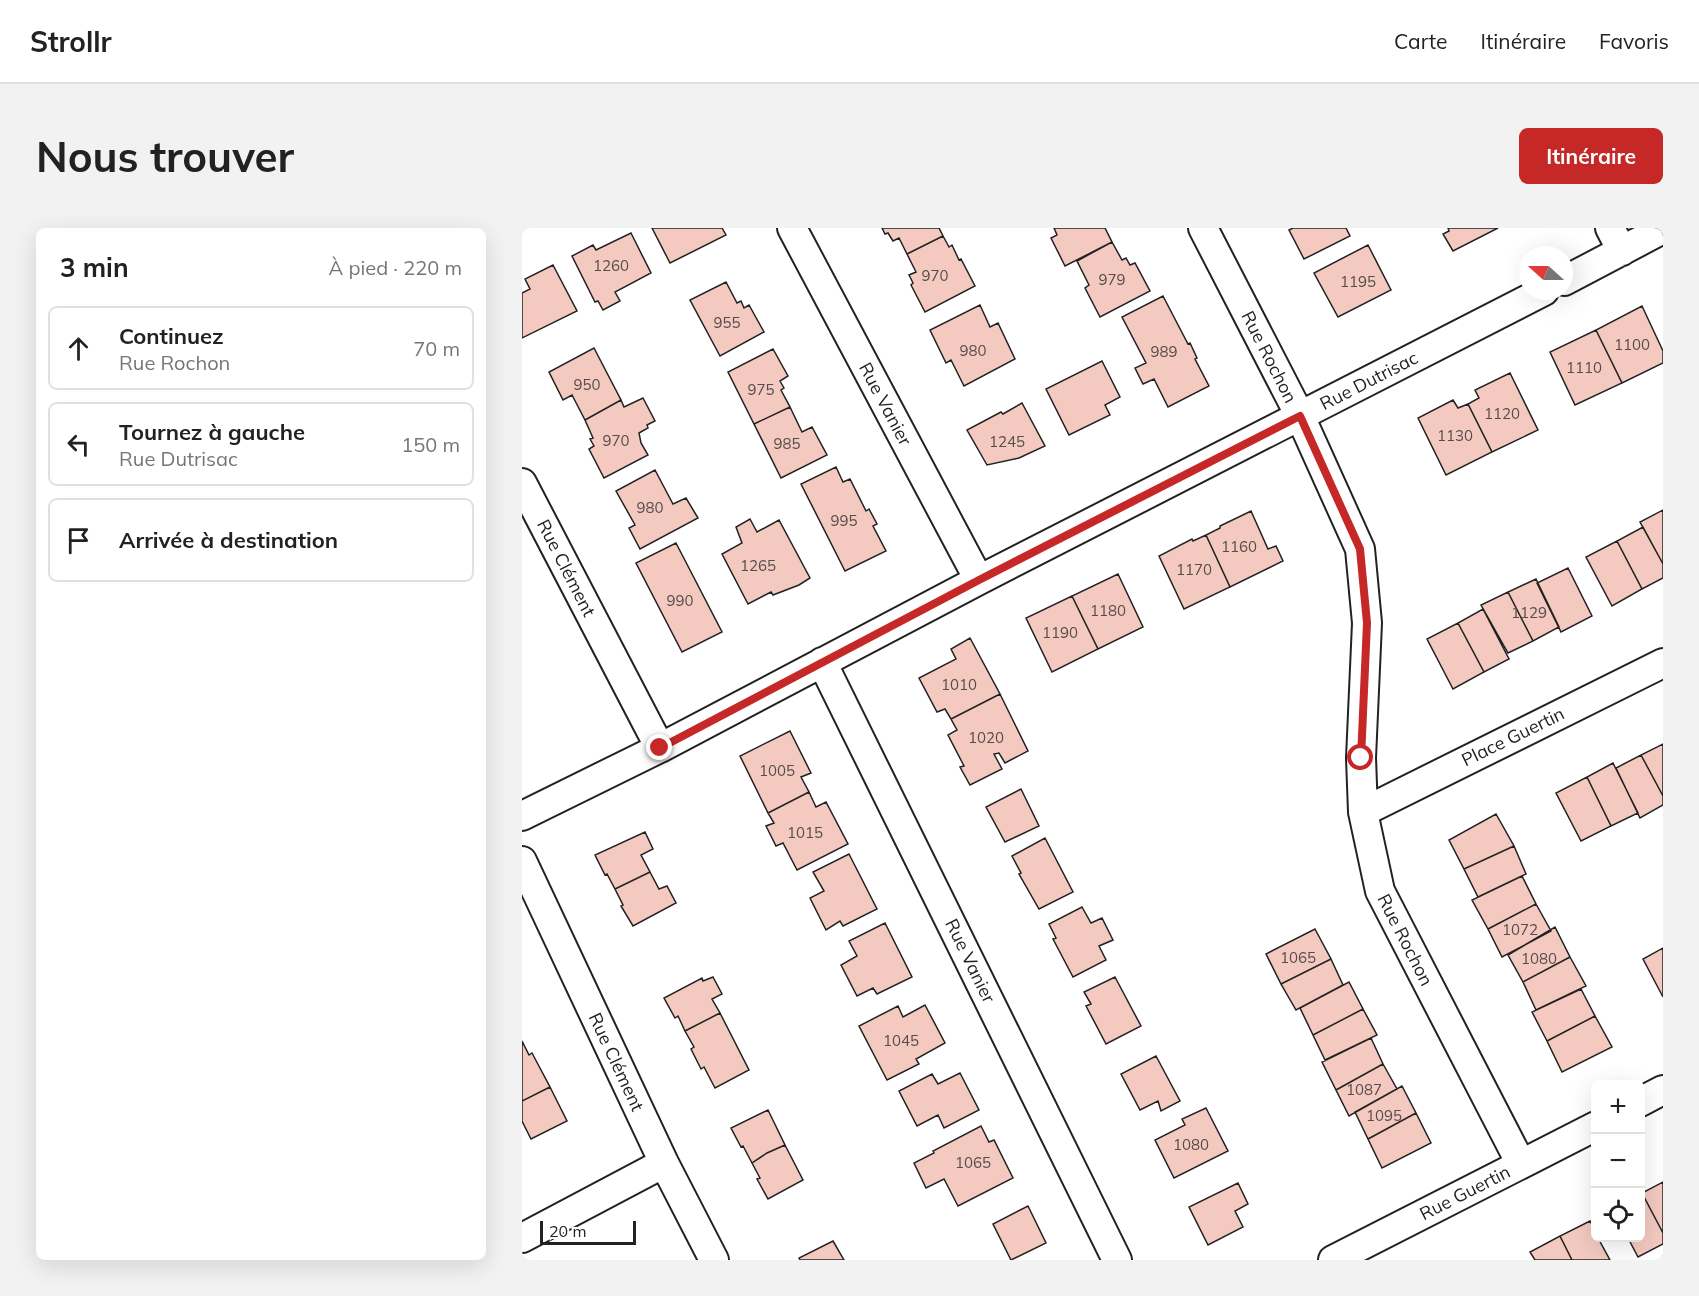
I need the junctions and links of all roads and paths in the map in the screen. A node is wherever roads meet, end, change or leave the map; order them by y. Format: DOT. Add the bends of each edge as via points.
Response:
graph roads {
  1 [pos="792,228"];
  2 [pos="1203,228"];
  3 [pos="1663,229"];
  4 [pos="1616,240"];
  5 [pos="1573,274"];
  6 [pos="1526,300"];
  7 [pos="1300,416"];
  8 [pos="522,483"];
  9 [pos="979,580"];
  10 [pos="822,662"];
  11 [pos="1663,663"];
  12 [pos="660,748"];
  13 [pos="1363,812"];
  14 [pos="522,816"];
  15 [pos="522,861"];
  16 [pos="1663,1090"];
  17 [pos="1645,1100"];
  18 [pos="1591,1128"];
  19 [pos="664,1163"];
  20 [pos="1521,1164"];
  21 [pos="522,1238"];
  22 [pos="714,1260"];
  23 [pos="1118,1260"];
  24 [pos="1334,1260"];
  1 -- 9 [label="street, Rue Vanier"];
  2 -- 7 [label="street, Rue Rochon"];
  3 -- 4 [label="street"];
  4 -- 5 [label="street"];
  6 -- 7 [label="street, Rue Dutrisac"];
  7 -- 9 [label="street, Rue Dutrisac"];
  7 -- 13 [label="street, Rue Rochon" via="1360,549 1367,623 1361,758"];
  8 -- 12 [label="street, Rue Clément"];
  9 -- 10 [label="street, Rue Dutrisac"];
  10 -- 12 [label="street, Rue Dutrisac"];
  10 -- 23 [label="street, Rue Vanier"];
  11 -- 13 [label="street, Place Guertin"];
  12 -- 14 [label="street, Rue Dutrisac"];
  13 -- 20 [label="street, Rue Rochon" via="1380,891"];
  15 -- 19 [label="street, Rue Clément"];
  16 -- 17 [label="street"];
  18 -- 20 [label="street, Rue Guertin"];
  19 -- 21 [label="street"];
  19 -- 22 [label="street, Rue Clément"];
  20 -- 24 [label="street, Rue Guertin"];
}
